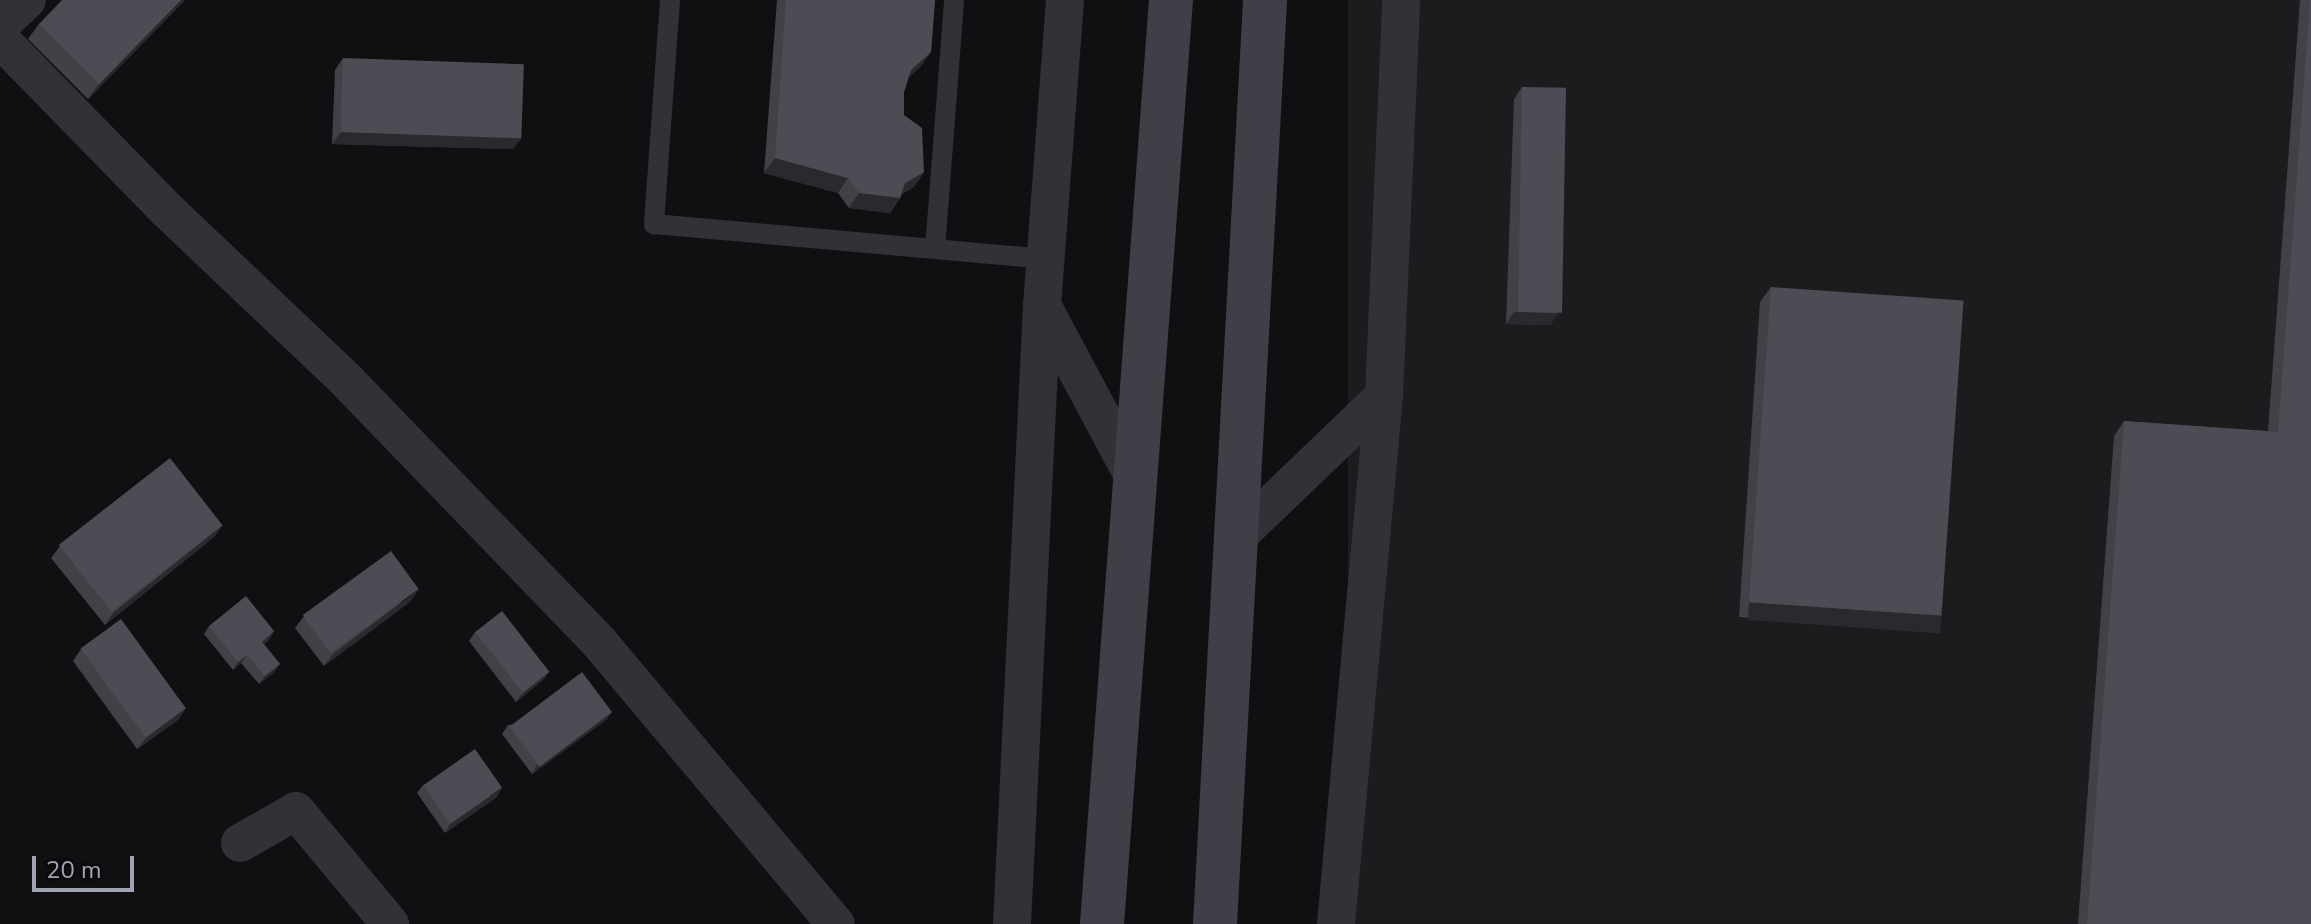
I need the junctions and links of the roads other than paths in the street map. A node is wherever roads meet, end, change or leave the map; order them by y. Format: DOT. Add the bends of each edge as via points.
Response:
graph roads {
  1 [pos="27,0"];
  2 [pos="670,0"];
  3 [pos="954,0"];
  4 [pos="1065,0"];
  5 [pos="1171,0"];
  6 [pos="1265,0"];
  7 [pos="1401,0"];
  8 [pos="0,25"];
  9 [pos="0,39"];
  10 [pos="935,249"];
  11 [pos="1045,259"];
  12 [pos="1042,306"];
  13 [pos="1384,396"];
  14 [pos="1136,481"];
  15 [pos="1235,539"];
  16 [pos="240,843"];
  17 [pos="390,924"];
  18 [pos="836,924"];
  19 [pos="1012,924"];
  20 [pos="1102,924"];
  21 [pos="1215,924"];
  22 [pos="1336,924"];
  1 -- 8 [label="street"];
  2 -- 10 [label="lane" via="654,224"];
  3 -- 10 [label="lane"];
  4 -- 11 [label="street"];
  5 -- 14 [label="street"];
  6 -- 15 [label="street"];
  7 -- 13 [label="street"];
  9 -- 18 [label="street" via="167,210 348,382 599,642"];
  10 -- 11 [label="lane"];
  11 -- 12 [label="street"];
  12 -- 14 [label="street"];
  12 -- 19 [label="street"];
  13 -- 15 [label="street"];
  13 -- 22 [label="street"];
  14 -- 20 [label="street"];
  15 -- 21 [label="street"];
  16 -- 17 [label="street" via="296,811"];
}
